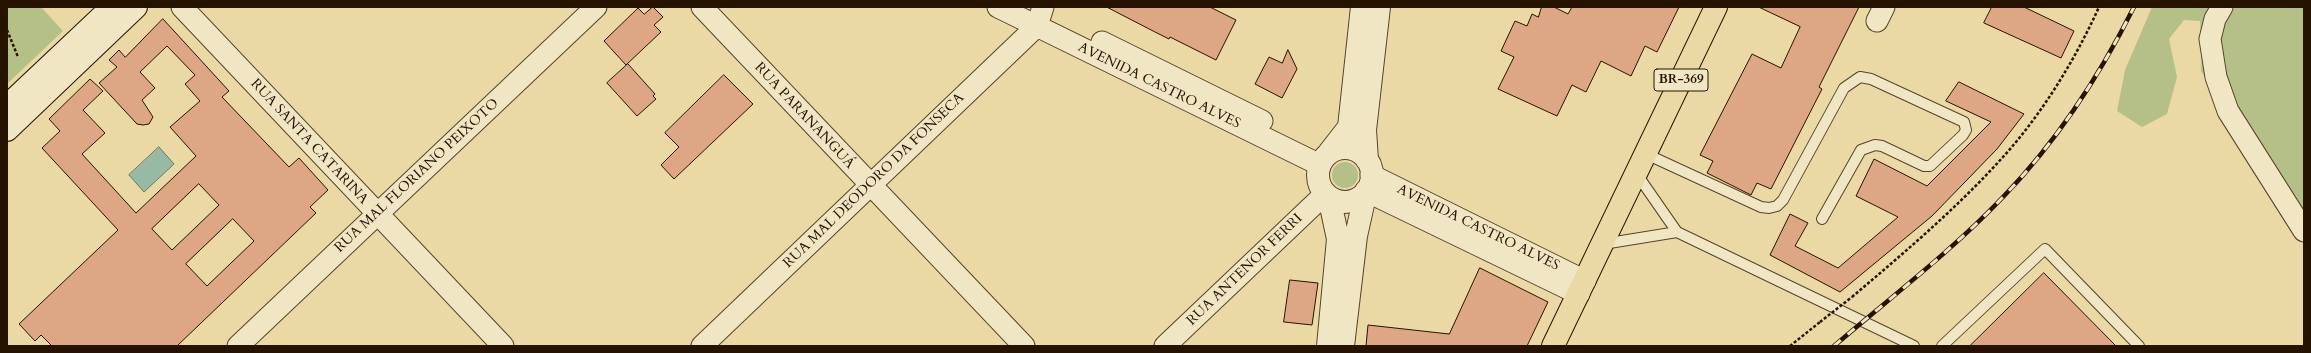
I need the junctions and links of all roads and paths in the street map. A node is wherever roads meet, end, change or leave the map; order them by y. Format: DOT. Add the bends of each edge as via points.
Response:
graph roads {
  1 [pos="112,7"];
  2 [pos="136,7"];
  3 [pos="182,7"];
  4 [pos="596,7"];
  5 [pos="702,7"];
  6 [pos="998,7"];
  7 [pos="1362,7"];
  8 [pos="1379,7"];
  9 [pos="1716,7"];
  10 [pos="2099,7"];
  11 [pos="2222,7"];
  12 [pos="1038,13"];
  13 [pos="7,30"];
  14 [pos="18,57"];
  15 [pos="7,106"];
  16 [pos="7,130"];
  17 [pos="1646,154"];
  18 [pos="1324,159"];
  19 [pos="1636,173"];
  20 [pos="1368,175"];
  21 [pos="870,186"];
  22 [pos="1327,195"];
  23 [pos="377,214"];
  24 [pos="1822,219"];
  25 [pos="2304,231"];
  26 [pos="1677,232"];
  27 [pos="1604,244"];
  28 [pos="1582,287"];
  29 [pos="238,346"];
  30 [pos="503,346"];
  31 [pos="702,346"];
  32 [pos="1024,346"];
  33 [pos="1165,346"];
  34 [pos="1328,346"];
  35 [pos="1343,346"];
  36 [pos="1553,346"];
  37 [pos="1790,346"];
  38 [pos="1914,346"];
  39 [pos="1942,346"];
  40 [pos="2139,346"];
  1 -- 15 [label="street"];
  2 -- 16 [label="street"];
  3 -- 23 [label="street, RUA SANTA CATARINA"];
  4 -- 23 [label="street, RUA MAL FLORIANO PEIXOTO"];
  5 -- 21 [label="street, RUA PARANANGUÁ"];
  6 -- 12 [label="street, AVENIDA CASTRO ALVES"];
  7 -- 18 [label="street" via="1349,127"];
  8 -- 20 [label="street" via="1365,130"];
  9 -- 17 [label="main road, BR-369"];
  10 -- 37 [label="path, bridge" via="2061,78 2004,156 1940,221"];
  11 -- 25 [label="street" via="2215,19 2210,39 2216,77 2228,111"];
  12 -- 18 [label="street, AVENIDA CASTRO ALVES" via="1184,90"];
  12 -- 21 [label="street, RUA MAL DEODORO DA FONSECA"];
  13 -- 14 [label="path"];
  17 -- 19 [label="main road, BR-369"];
  17 -- 24 [label="lane" via="1761,207 1769,208 1784,200 1844,88 1860,78 1871,79 1964,122 1966,130 1930,166 1924,166 1882,146 1875,145 1861,150"];
  18 -- 20 [label="street" via="1338,149 1359,152"];
  18 -- 22 [label="street" via="1318,180"];
  19 -- 26 [label="lane"];
  19 -- 27 [label="main road, BR-369"];
  20 -- 22 [label="street" via="1359,198 1349,202 1338,201"];
  20 -- 28 [label="street, AVENIDA CASTRO ALVES"];
  20 -- 35 [label="street" via="1356,236"];
  21 -- 31 [label="street, RUA MAL DEODORO DA FONSECA"];
  21 -- 32 [label="street, RUA PARANANGUÁ"];
  22 -- 33 [label="street, RUA ANTENOR FERRI"];
  22 -- 34 [label="street" via="1338,239"];
  23 -- 29 [label="street, RUA MAL FLORIANO PEIXOTO"];
  23 -- 30 [label="street, RUA SANTA CATARINA"];
  26 -- 27 [label="lane"];
  26 -- 38 [label="lane"];
  27 -- 28 [label="main road, BR-369"];
  28 -- 36 [label="main road, BR-369"];
  39 -- 40 [label="lane" via="2044,249"];
}
